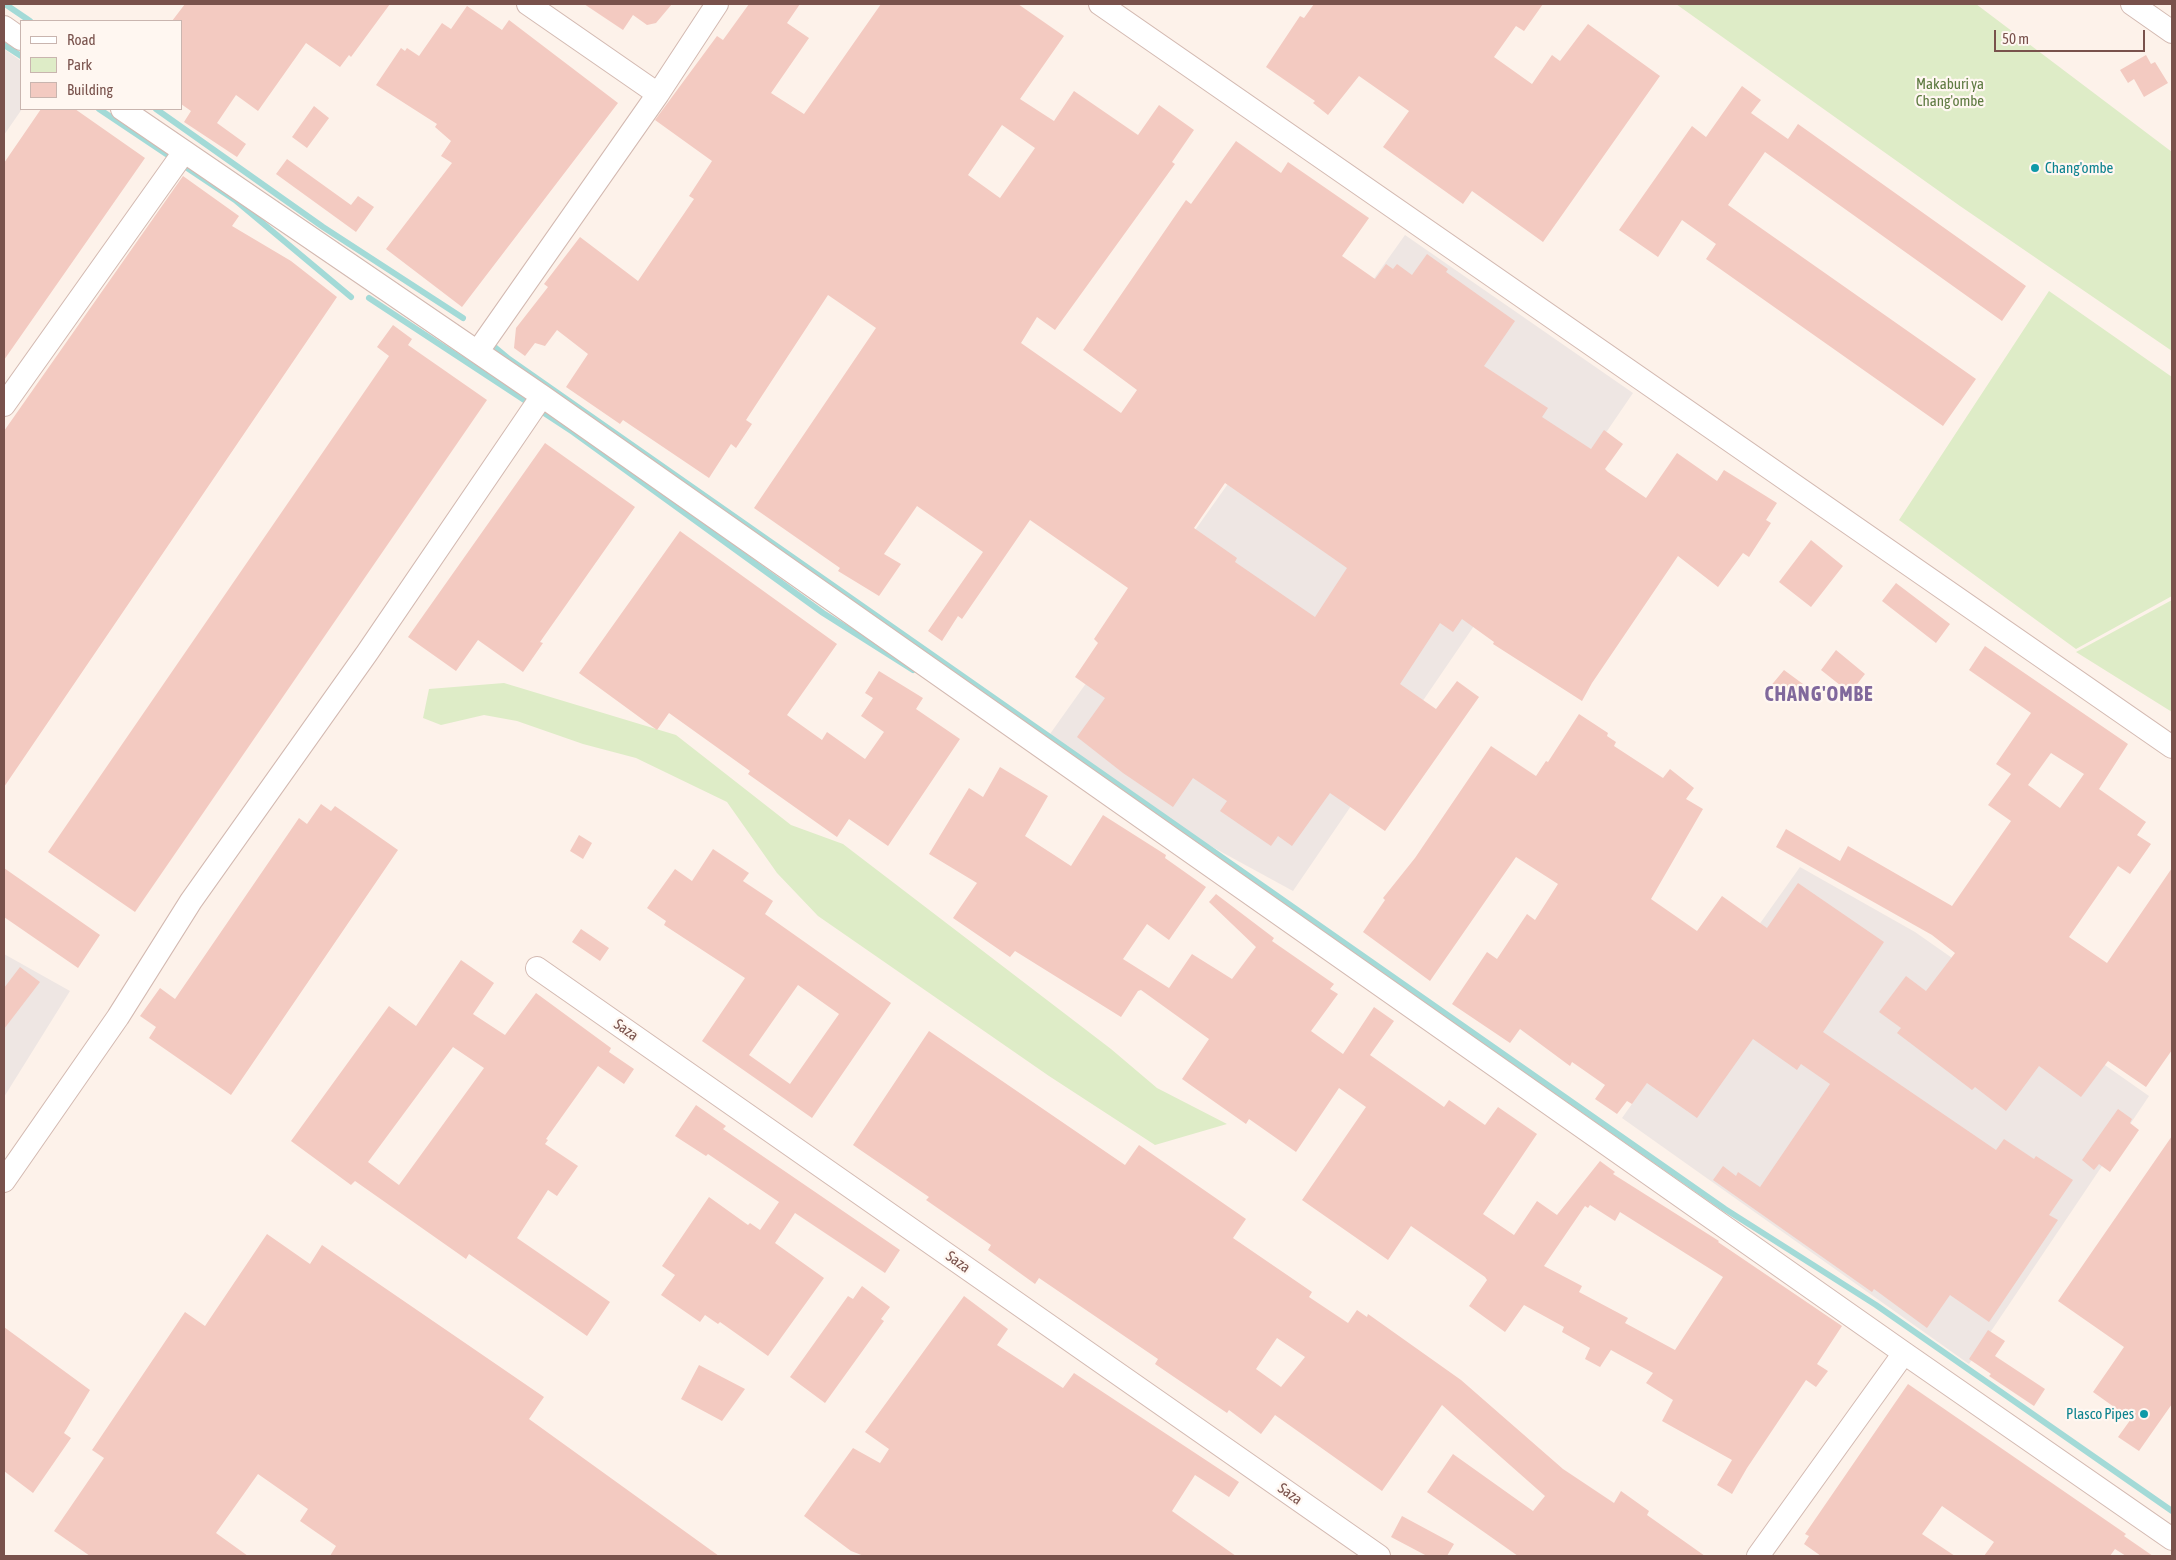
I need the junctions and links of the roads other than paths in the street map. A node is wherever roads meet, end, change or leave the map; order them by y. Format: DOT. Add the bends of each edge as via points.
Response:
graph roads {
  1 [pos="528,4"];
  2 [pos="717,4"];
  3 [pos="1100,4"];
  4 [pos="2132,4"];
  5 [pos="4,27"];
  6 [pos="2172,32"];
  7 [pos="20,38"];
  8 [pos="658,94"];
  9 [pos="123,110"];
  10 [pos="184,152"];
  11 [pos="478,351"];
  12 [pos="542,396"];
  13 [pos="4,405"];
  14 [pos="2172,746"];
  15 [pos="538,968"];
  16 [pos="4,1180"];
  17 [pos="1904,1353"];
  18 [pos="2172,1539"];
  19 [pos="1379,1556"];
  20 [pos="1758,1556"];
  1 -- 8 [label="street"];
  2 -- 8 [label="street"];
  3 -- 14 [label="street"];
  4 -- 6 [label="street"];
  5 -- 7 [label="street"];
  8 -- 11 [label="street"];
  9 -- 10 [label="street"];
  10 -- 11 [label="street"];
  10 -- 13 [label="street"];
  11 -- 12 [label="street"];
  12 -- 16 [label="street" via="361,661 191,901 118,1017"];
  12 -- 17 [label="street"];
  15 -- 19 [label="street, Saza"];
  17 -- 18 [label="street"];
  17 -- 20 [label="street"];
}
